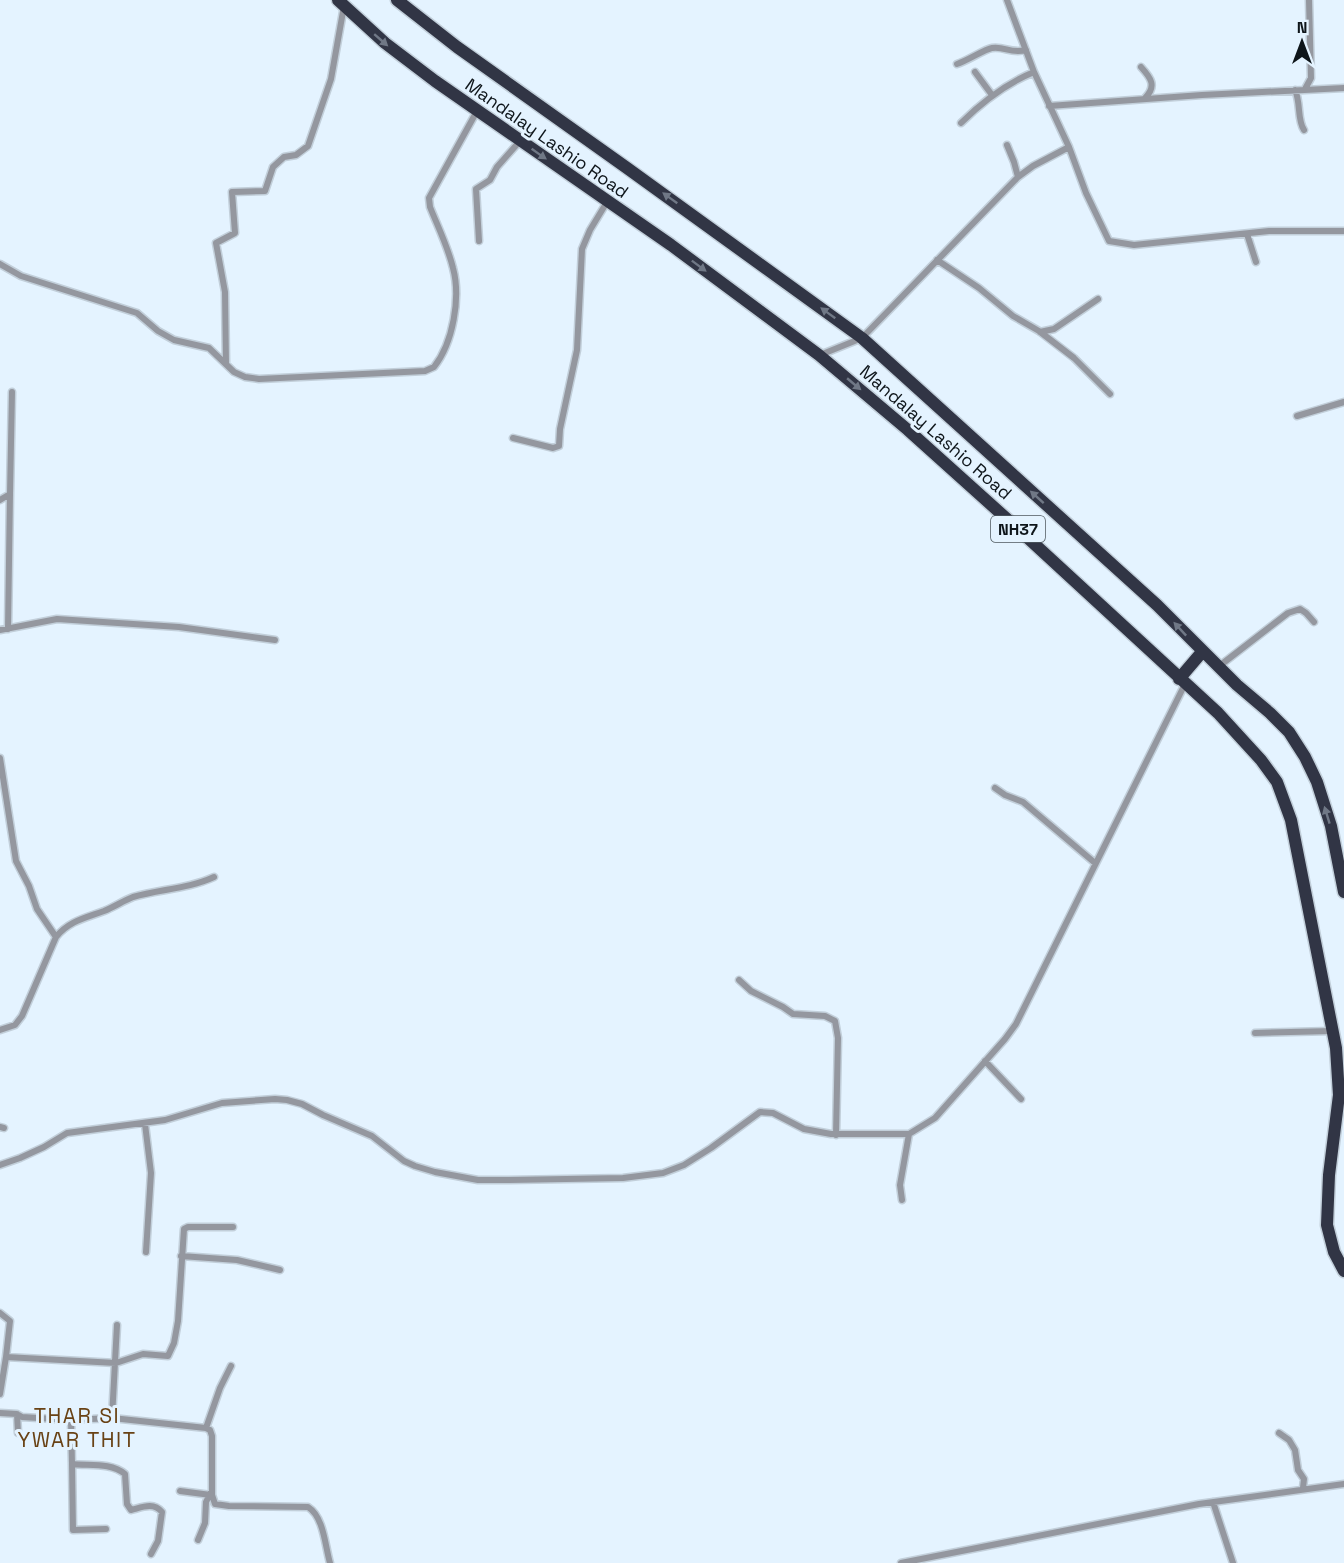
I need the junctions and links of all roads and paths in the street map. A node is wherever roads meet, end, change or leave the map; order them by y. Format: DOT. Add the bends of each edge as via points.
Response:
graph roads {
  1 [pos="397,0"];
  2 [pos="1007,0"];
  3 [pos="1309,0"];
  4 [pos="341,3"];
  5 [pos="1026,50"];
  6 [pos="957,64"];
  7 [pos="1141,67"];
  8 [pos="975,72"];
  9 [pos="1034,72"];
  10 [pos="1344,88"];
  11 [pos="1305,89"];
  12 [pos="1295,90"];
  13 [pos="992,94"];
  14 [pos="1145,99"];
  15 [pos="1049,106"];
  16 [pos="477,111"];
  17 [pos="961,123"];
  18 [pos="1304,130"];
  19 [pos="520,141"];
  20 [pos="1007,145"];
  21 [pos="1069,147"];
  22 [pos="1018,177"];
  23 [pos="607,202"];
  24 [pos="1344,231"];
  25 [pos="1248,234"];
  26 [pos="479,241"];
  27 [pos="937,260"];
  28 [pos="1256,262"];
  29 [pos="0,264"];
  30 [pos="1098,299"];
  31 [pos="1040,332"];
  32 [pos="862,338"];
  33 [pos="819,355"];
  34 [pos="226,365"];
  35 [pos="12,392"];
  36 [pos="1110,394"];
  37 [pos="1344,402"];
  38 [pos="1297,416"];
  39 [pos="513,438"];
  40 [pos="10,494"];
  41 [pos="0,500"];
  42 [pos="1314,622"];
  43 [pos="8,629"];
  44 [pos="0,630"];
  45 [pos="275,640"];
  46 [pos="1202,652"];
  47 [pos="1218,667"];
  48 [pos="1182,681"];
  49 [pos="0,758"];
  50 [pos="995,788"];
  51 [pos="1095,863"];
  52 [pos="214,878"];
  53 [pos="1344,892"];
  54 [pos="56,938"];
  55 [pos="739,980"];
  56 [pos="0,1030"];
  57 [pos="1333,1031"];
  58 [pos="1255,1033"];
  59 [pos="985,1061"];
  60 [pos="1022,1099"];
  61 [pos="145,1124"];
  62 [pos="909,1134"];
  63 [pos="836,1135"];
  64 [pos="0,1165"];
  65 [pos="902,1200"];
  66 [pos="233,1227"];
  67 [pos="146,1252"];
  68 [pos="181,1256"];
  69 [pos="280,1270"];
  70 [pos="1344,1272"];
  71 [pos="0,1313"];
  72 [pos="117,1325"];
  73 [pos="6,1357"];
  74 [pos="116,1363"];
  75 [pos="231,1366"];
  76 [pos="0,1394"];
  77 [pos="0,1413"];
  78 [pos="17,1414"];
  79 [pos="112,1418"];
  80 [pos="71,1420"];
  81 [pos="206,1428"];
  82 [pos="18,1433"];
  83 [pos="1279,1433"];
  84 [pos="72,1464"];
  85 [pos="1344,1484"];
  86 [pos="1303,1488"];
  87 [pos="180,1491"];
  88 [pos="211,1494"];
  89 [pos="1213,1502"];
  90 [pos="106,1529"];
  91 [pos="198,1540"];
  92 [pos="151,1554"];
  93 [pos="938,1559"];
  94 [pos="330,1563"];
  95 [pos="901,1563"];
  96 [pos="1233,1563"];
  32 -- 1 [label="highway, Mandalay Lashio Road / NH37, one-way" via="457,48"];
  2 -- 5 [label="street"];
  3 -- 11 [label="street" via="1311,78"];
  4 -- 16 [label="highway, Mandalay Lashio Road / NH37, one-way" via="385,43"];
  4 -- 34 [label="street" via="331,79 308,146 273,167 266,191 232,192 235,233 216,243 225,292"];
  5 -- 6 [label="street" via="990,48"];
  5 -- 9 [label="street"];
  7 -- 14 [label="street" via="1153,85"];
  8 -- 13 [label="street"];
  9 -- 13 [label="street"];
  9 -- 15 [label="street"];
  10 -- 11 [label="street"];
  11 -- 12 [label="street"];
  12 -- 14 [label="street"];
  12 -- 18 [label="street"];
  13 -- 17 [label="street"];
  14 -- 15 [label="street"];
  15 -- 21 [label="street"];
  16 -- 19 [label="highway, Mandalay Lashio Road / NH37"];
  16 -- 34 [label="street" via="429,198 455,278 448,341 434,367 259,379 245,377"];
  19 -- 23 [label="highway, Mandalay Lashio Road / NH37, one-way"];
  19 -- 26 [label="street" via="490,180 476,189"];
  20 -- 22 [label="street"];
  21 -- 22 [label="street"];
  21 -- 25 [label="street" via="1109,241 1134,245"];
  22 -- 27 [label="street"];
  23 -- 33 [label="highway, Mandalay Lashio Road / NH37, one-way"];
  23 -- 39 [label="street" via="582,249 577,350 559,446"];
  24 -- 25 [label="street"];
  25 -- 28 [label="street"];
  27 -- 31 [label="street"];
  27 -- 32 [label="street"];
  29 -- 34 [label="street" via="21,276 136,313 174,340 209,348"];
  30 -- 31 [label="street" via="1054,329"];
  31 -- 36 [label="street" via="1074,358"];
  32 -- 33 [label="street"];
  46 -- 32 [label="highway, Mandalay Lashio Road / NH37, one-way" via="1157,604"];
  33 -- 48 [label="highway, Mandalay Lashio Road / NH37, one-way" via="908,430"];
  35 -- 40 [label="street"];
  37 -- 38 [label="street"];
  40 -- 41 [label="street"];
  40 -- 43 [label="street"];
  42 -- 47 [label="street" via="1300,609 1288,613"];
  43 -- 44 [label="street"];
  43 -- 45 [label="street" via="57,619 179,627"];
  46 -- 47 [label="highway, Mandalay Lashio Road / NH37"];
  46 -- 48 [label="highway"];
  53 -- 47 [label="highway, Mandalay Lashio Road / NH37, one-way" via="1331,826 1305,757 1289,732"];
  48 -- 51 [label="street"];
  48 -- 57 [label="highway, Mandalay Lashio Road / NH37" via="1241,736 1272,775 1285,801"];
  49 -- 54 [label="street" via="16,861 37,909"];
  50 -- 51 [label="street" via="1023,802"];
  51 -- 59 [label="street" via="1016,1024"];
  52 -- 54 [label="street" via="126,900 79,919"];
  54 -- 56 [label="street" via="22,1016"];
  55 -- 63 [label="street" via="793,1014 825,1016 835,1021"];
  57 -- 58 [label="street"];
  57 -- 70 [label="highway, Mandalay Lashio Road / NH37" via="1339,1095 1327,1225"];
  59 -- 60 [label="street"];
  59 -- 62 [label="street" via="935,1118"];
  61 -- 63 [label="street" via="222,1103 287,1100 372,1136 415,1166 478,1180 623,1178 663,1173 684,1165 754,1115 766,1112 804,1129"];
  61 -- 64 [label="street" via="67,1133 44,1148"];
  61 -- 67 [label="street" via="151,1173"];
  62 -- 63 [label="street"];
  62 -- 65 [label="street" via="900,1185"];
  66 -- 68 [label="street" via="183,1229"];
  68 -- 69 [label="street" via="237,1260"];
  68 -- 74 [label="street" via="178,1321 168,1356 143,1354"];
  71 -- 73 [label="street" via="10,1322"];
  72 -- 74 [label="street"];
  73 -- 74 [label="street"];
  73 -- 76 [label="street"];
  74 -- 79 [label="street"];
  75 -- 81 [label="street"];
  77 -- 78 [label="street"];
  78 -- 80 [label="street"];
  78 -- 82 [label="street"];
  79 -- 80 [label="street"];
  79 -- 81 [label="street"];
  80 -- 84 [label="street"];
  81 -- 88 [label="street" via="212,1436"];
  83 -- 86 [label="street" via="1295,1450"];
  84 -- 90 [label="street" via="73,1530"];
  84 -- 92 [label="street" via="120,1470 125,1474 131,1510 149,1505 162,1512 158,1541"];
  85 -- 86 [label="street"];
  86 -- 89 [label="street"];
  87 -- 88 [label="street"];
  88 -- 91 [label="street"];
  88 -- 94 [label="street" via="215,1504 229,1506 308,1507 318,1517"];
  89 -- 93 [label="street"];
  89 -- 96 [label="street"];
  93 -- 95 [label="street"];
}
